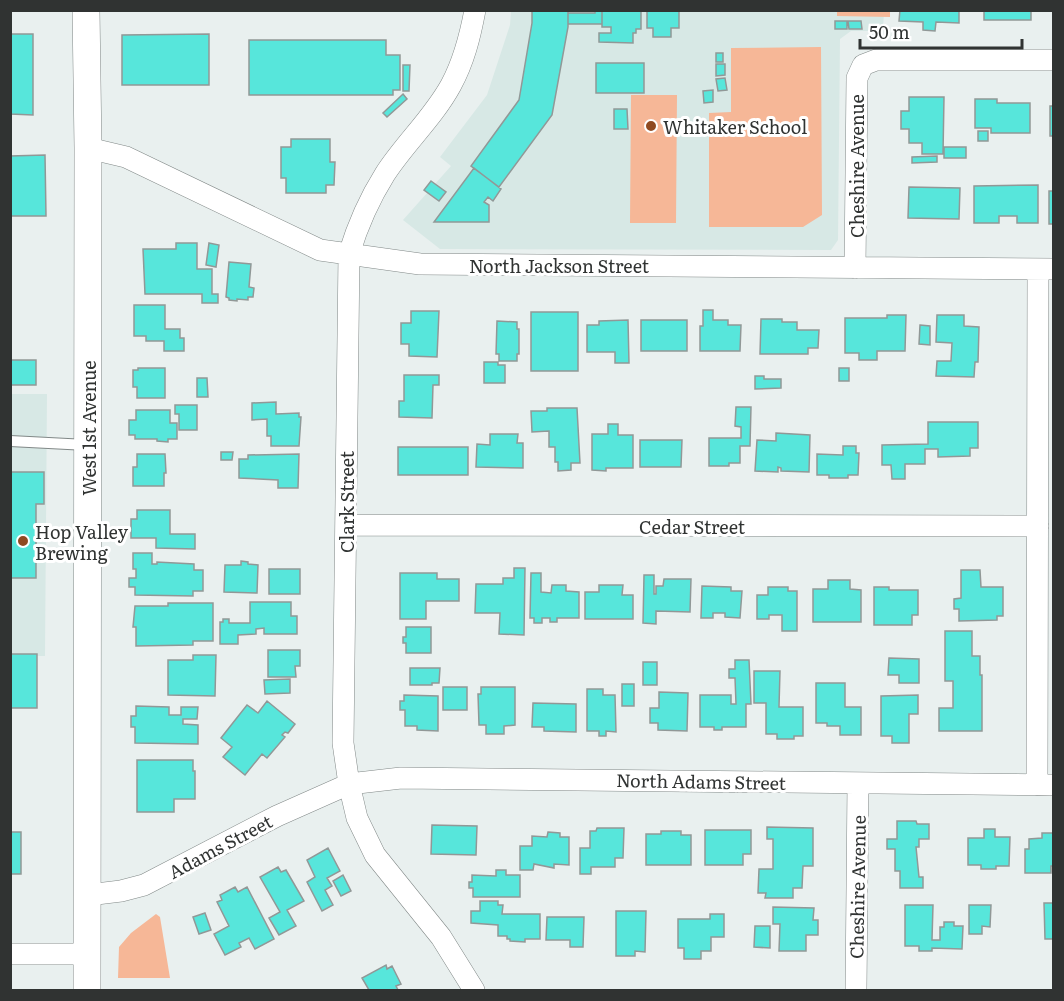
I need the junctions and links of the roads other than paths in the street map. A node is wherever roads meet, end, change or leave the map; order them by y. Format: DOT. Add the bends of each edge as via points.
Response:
graph roads {
  1 [pos="86,10"];
  2 [pos="476,10"];
  3 [pos="1053,60"];
  4 [pos="88,148"];
  5 [pos="349,254"];
  6 [pos="855,268"];
  7 [pos="1046,269"];
  8 [pos="10,441"];
  9 [pos="88,445"];
  10 [pos="346,525"];
  11 [pos="1038,526"];
  12 [pos="858,783"];
  13 [pos="349,784"];
  14 [pos="1045,785"];
  15 [pos="88,895"];
  16 [pos="10,954"];
  17 [pos="87,954"];
  18 [pos="87,990"];
  19 [pos="474,990"];
  20 [pos="856,990"];
  1 -- 4 [label="street, West 1st Avenue"];
  2 -- 5 [label="street, Clark Street" via="469,44 451,85 428,122 386,173 359,220"];
  3 -- 6 [label="street, Cheshire Avenue" via="876,60 863,65 857,78"];
  4 -- 5 [label="street, North Jackson Street" via="126,157 321,250"];
  4 -- 9 [label="street, West 1st Avenue"];
  5 -- 6 [label="street, North Jackson Street" via="428,264"];
  5 -- 10 [label="street, Clark Street"];
  6 -- 7 [label="street, North Jackson Street"];
  7 -- 11 [label="street"];
  8 -- 9 [label="lane"];
  9 -- 15 [label="street, West 1st Avenue"];
  10 -- 11 [label="street, Cedar Street"];
  10 -- 13 [label="street, Clark Street" via="343,743"];
  11 -- 14 [label="street"];
  12 -- 13 [label="street, North Adams Street" via="401,778"];
  12 -- 14 [label="street, North Adams Street"];
  12 -- 20 [label="street, Cheshire Avenue"];
  13 -- 15 [label="street, Adams Street" via="277,816 144,885"];
  13 -- 19 [label="street, Clark Street" via="357,818 375,855 441,937"];
  15 -- 17 [label="street, West 1st Avenue"];
  16 -- 17 [label="street"];
  17 -- 18 [label="street, West 1st Avenue"];
}
